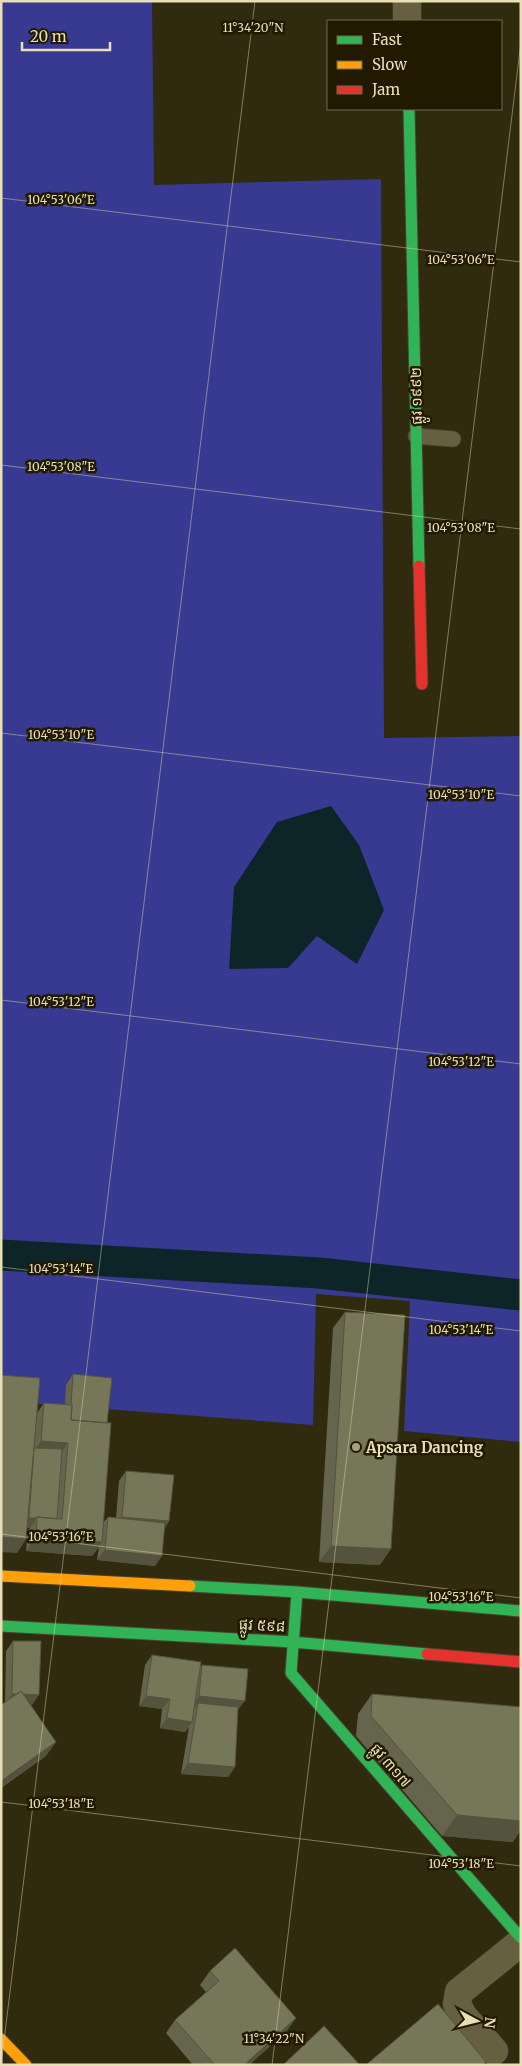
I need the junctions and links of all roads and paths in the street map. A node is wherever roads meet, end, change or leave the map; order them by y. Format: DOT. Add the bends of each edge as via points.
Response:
graph roads {
  1 [pos="407,1"];
  2 [pos="407,20"];
  3 [pos="409,110"];
  4 [pos="416,436"];
  5 [pos="453,439"];
  6 [pos="422,684"];
  7 [pos="1,1576"];
  8 [pos="297,1592"];
  9 [pos="521,1610"];
  10 [pos="1,1626"];
  11 [pos="293,1642"];
  12 [pos="521,1662"];
  13 [pos="521,1938"];
  14 [pos="521,1942"];
  15 [pos="1,2039"];
  16 [pos="494,2051"];
  17 [pos="26,2065"];
  1 -- 2 [label="street"];
  3 -- 4 [label="street, ផ្លូវ ១៩៩២"];
  4 -- 5 [label="lane"];
  4 -- 6 [label="street, ផ្លូវ ១៩៩២"];
  7 -- 8 [label="street"];
  8 -- 9 [label="street"];
  8 -- 11 [label="street, ផ្លូវ ៣១៧"];
  10 -- 11 [label="street, ផ្លូវ ៥៩៨"];
  11 -- 12 [label="street, ផ្លូវ ៥៩៨"];
  11 -- 13 [label="street, ផ្លូវ ៣១៧" via="291,1673"];
  14 -- 16 [label="street" via="459,1992 457,2004 463,2016"];
  15 -- 17 [label="street"];
}
